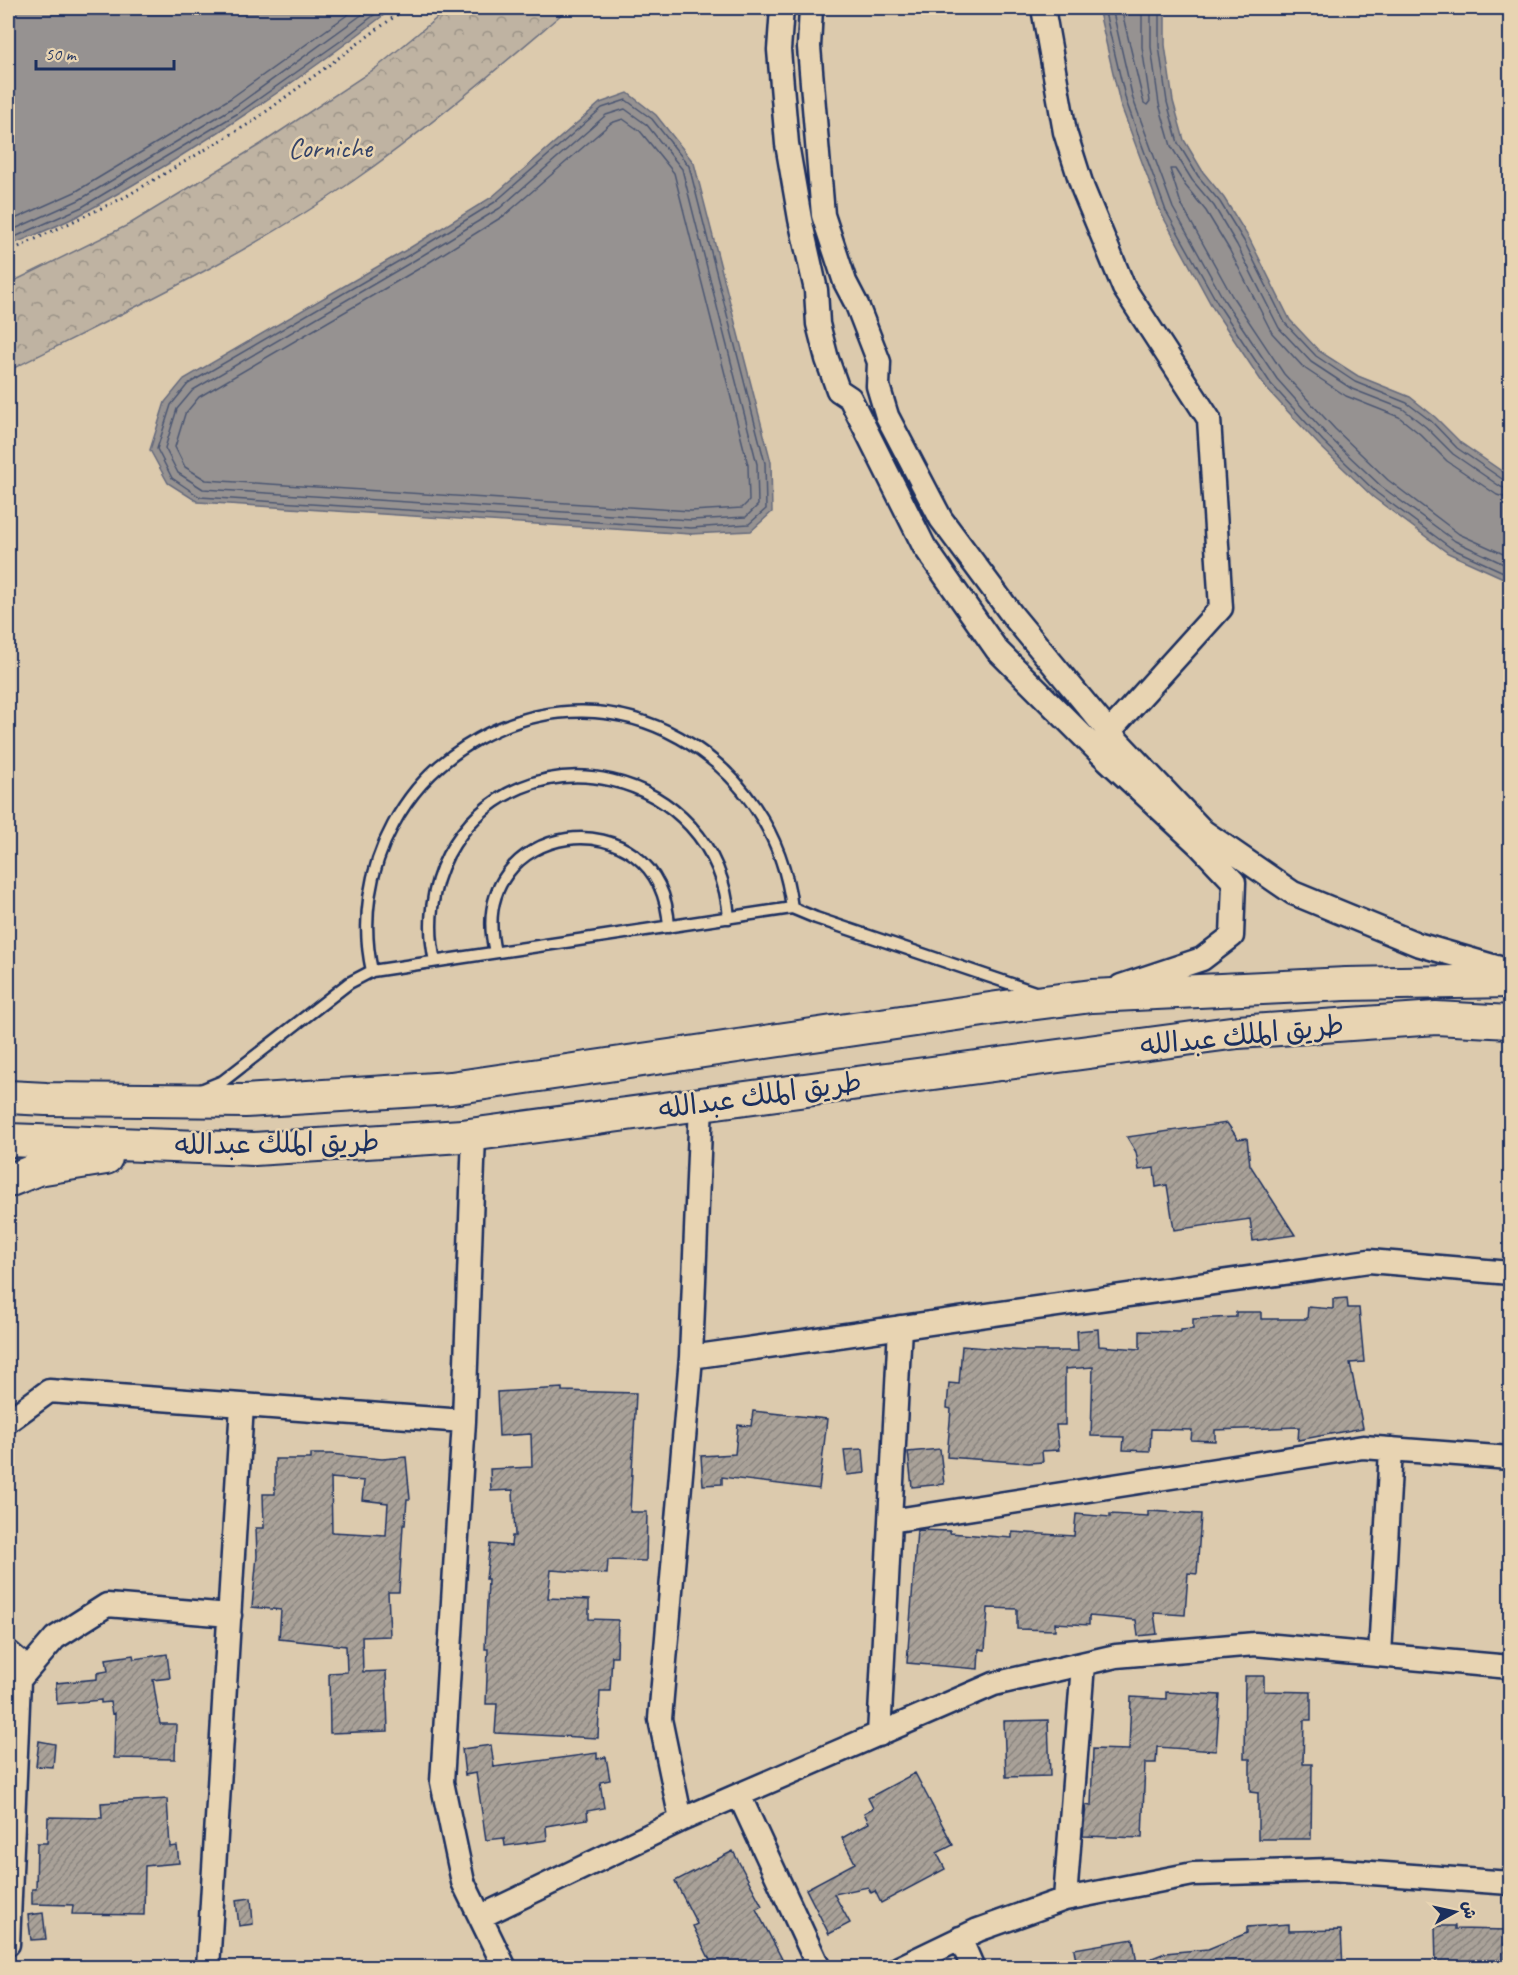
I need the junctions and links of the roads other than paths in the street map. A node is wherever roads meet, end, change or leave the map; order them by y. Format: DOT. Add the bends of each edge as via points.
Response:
graph roads {
  1 [pos="782,8"];
  2 [pos="811,8"];
  3 [pos="1043,8"];
  4 [pos="878,386"];
  5 [pos="850,398"];
  6 [pos="1110,743"];
  7 [pos="792,908"];
  8 [pos="729,918"];
  9 [pos="669,927"];
  10 [pos="495,952"];
  11 [pos="435,961"];
  12 [pos="372,971"];
  13 [pos="1510,972"];
  14 [pos="1510,981"];
  15 [pos="1092,996"];
  16 [pos="1058,1000"];
  17 [pos="1510,1022"];
  18 [pos="8,1097"];
  19 [pos="158,1100"];
  20 [pos="701,1103"];
  21 [pos="474,1134"];
  22 [pos="8,1140"];
  23 [pos="180,1147"];
  24 [pos="8,1181"];
  25 [pos="1510,1273"];
  26 [pos="900,1327"];
  27 [pos="691,1357"];
  28 [pos="242,1405"];
  29 [pos="8,1421"];
  30 [pos="464,1421"];
  31 [pos="1391,1449"];
  32 [pos="1510,1458"];
  33 [pos="890,1521"];
  34 [pos="230,1615"];
  35 [pos="8,1652"];
  36 [pos="1380,1655"];
  37 [pos="1083,1664"];
  38 [pos="1510,1667"];
  39 [pos="28,1669"];
  40 [pos="879,1735"];
  41 [pos="739,1795"];
  42 [pos="681,1820"];
  43 [pos="1510,1882"];
  44 [pos="1065,1899"];
  45 [pos="480,1917"];
  46 [pos="960,1938"];
  47 [pos="8,1944"];
  48 [pos="208,1968"];
  49 [pos="505,1968"];
  50 [pos="819,1968"];
  51 [pos="899,1968"];
  52 [pos="972,1968"];
  1 -- 5 [label="street" via="779,50 787,144 816,290 818,324 838,390"];
  2 -- 4 [label="street" via="809,47 823,215 845,282 879,362"];
  3 -- 6 [label="street" via="1065,132 1083,189 1124,288 1209,419 1221,608"];
  4 -- 5 [label="street"];
  4 -- 6 [label="street" via="887,416 941,519"];
  5 -- 6 [label="street" via="924,546 998,650"];
  6 -- 13 [label="street" via="1203,831 1293,893 1417,944"];
  6 -- 15 [label="street" via="1234,882 1232,936 1202,959"];
  7 -- 8 [label="lane"];
  7 -- 12 [label="lane" via="784,864 773,836 740,784 718,763 675,735 638,720 578,712 548,715 508,725 463,747 417,788 400,812 378,858 369,898 367,928"];
  7 -- 16 [label="lane"];
  8 -- 9 [label="lane"];
  8 -- 11 [label="lane" via="715,863 705,844 677,812 660,799 621,782 600,777 557,778 526,786 498,800 481,813 453,846 443,865 432,906 430,927"];
  9 -- 10 [label="lane"];
  9 -- 10 [label="lane" via="660,888 637,858 604,840 566,838 531,852 505,879 492,914"];
  10 -- 11 [label="lane"];
  11 -- 12 [label="lane"];
  12 -- 19 [label="lane" via="349,983 223,1081"];
  14 -- 15 [label="street, طريق الملك عبدالله"];
  15 -- 16 [label="street, طريق الملك عبدالله"];
  16 -- 19 [label="street, طريق الملك عبدالله" via="451,1088 245,1101"];
  17 -- 20 [label="street, طريق الملك عبدالله" via="1436,1018 1238,1032"];
  18 -- 19 [label="street, طريق الملك عبدالله"];
  20 -- 21 [label="street, طريق الملك عبدالله"];
  20 -- 27 [label="street"];
  21 -- 23 [label="street, طريق الملك عبدالله" via="254,1149"];
  21 -- 30 [label="street"];
  22 -- 23 [label="street, طريق الملك عبدالله"];
  23 -- 24 [label="street" via="38,1169"];
  25 -- 26 [label="street" via="1369,1261"];
  26 -- 27 [label="street"];
  26 -- 33 [label="street"];
  27 -- 42 [label="street" via="660,1719"];
  28 -- 29 [label="street" via="49,1391"];
  28 -- 30 [label="street"];
  28 -- 34 [label="street"];
  30 -- 45 [label="street" via="442,1782 463,1882"];
  31 -- 32 [label="street"];
  31 -- 33 [label="street" via="1362,1447"];
  31 -- 36 [label="street"];
  33 -- 40 [label="street"];
  34 -- 39 [label="street" via="107,1605 55,1638"];
  34 -- 48 [label="street"];
  35 -- 39 [label="street"];
  36 -- 37 [label="street" via="1255,1644 1116,1656"];
  36 -- 38 [label="street"];
  37 -- 40 [label="street" via="994,1684"];
  37 -- 44 [label="street"];
  39 -- 47 [label="street" via="19,1680"];
  40 -- 41 [label="street"];
  41 -- 42 [label="street"];
  41 -- 50 [label="street"];
  42 -- 45 [label="street"];
  43 -- 44 [label="street" via="1330,1870 1205,1874"];
  44 -- 46 [label="street"];
  45 -- 49 [label="street"];
  46 -- 51 [label="street"];
  46 -- 52 [label="street"];
}
